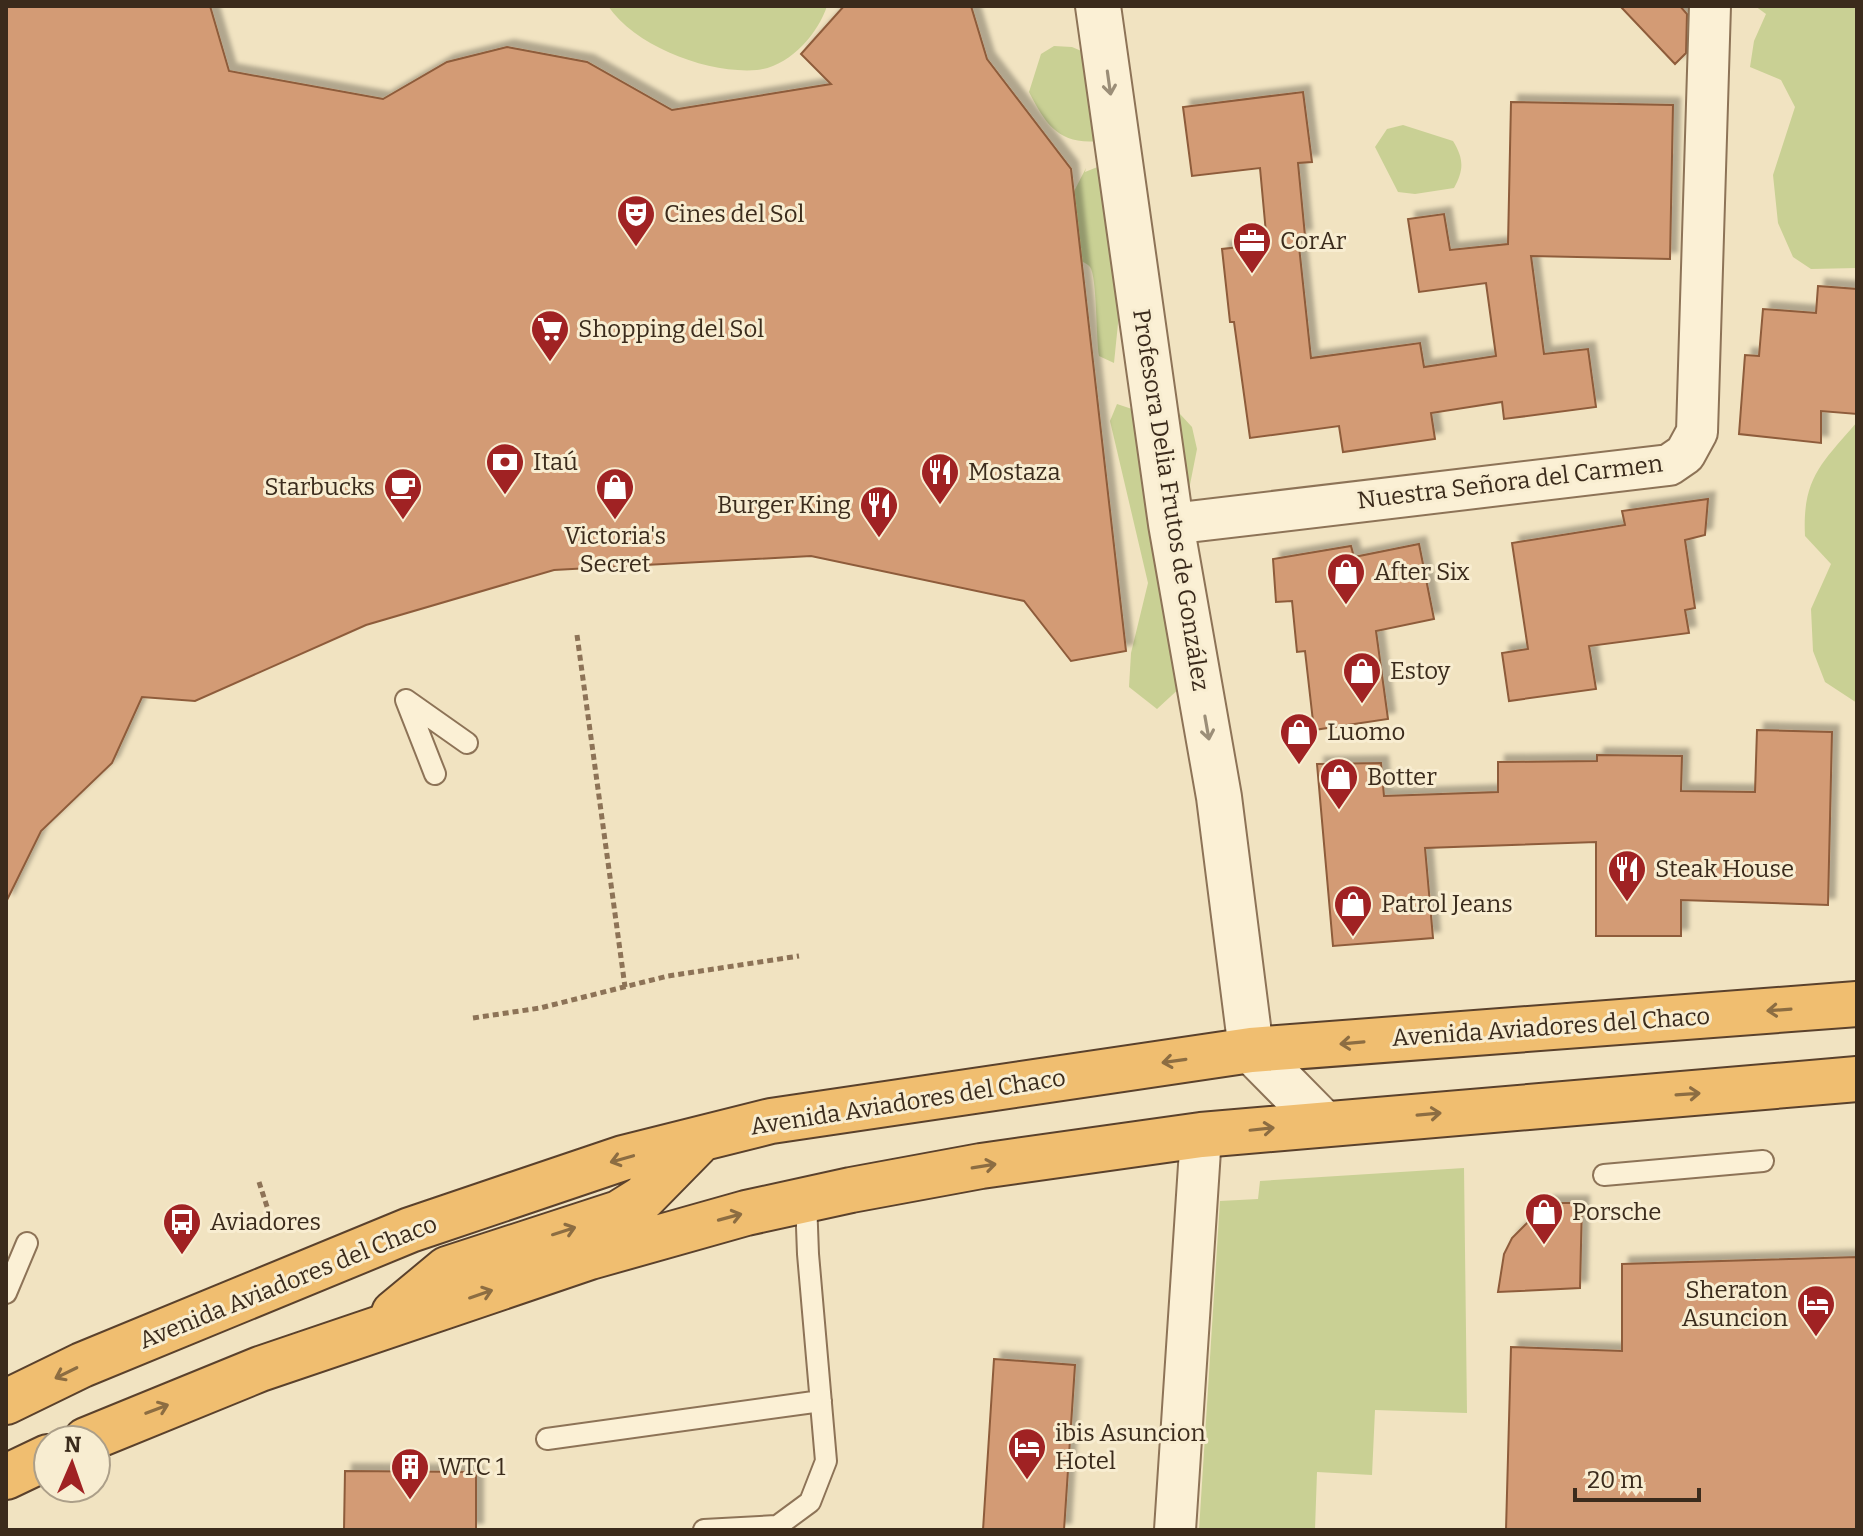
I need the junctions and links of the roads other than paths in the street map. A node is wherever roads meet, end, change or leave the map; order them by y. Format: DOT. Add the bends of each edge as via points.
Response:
graph roads {
  1 [pos="1098,6"];
  2 [pos="1710,6"];
  3 [pos="1171,524"];
  4 [pos="467,743"];
  5 [pos="435,774"];
  6 [pos="1857,1004"];
  7 [pos="1251,1050"];
  8 [pos="1857,1079"];
  9 [pos="1323,1123"];
  10 [pos="1201,1135"];
  11 [pos="698,1142"];
  12 [pos="1763,1161"];
  13 [pos="1604,1175"];
  14 [pos="806,1200"];
  15 [pos="27,1243"];
  16 [pos="6,1293"];
  17 [pos="374,1330"];
  18 [pos="821,1401"];
  19 [pos="6,1402"];
  20 [pos="112,1429"];
  21 [pos="547,1439"];
  22 [pos="32,1465"];
  23 [pos="6,1477"];
  24 [pos="774,1528"];
  25 [pos="704,1530"];
  26 [pos="1175,1530"];
  1 -- 3 [label="street, Profesora Delia Frutos de González, one-way"];
  2 -- 3 [label="street, Nuestra Señora del Carmen" via="1697,432 1685,454 1669,465"];
  3 -- 7 [label="street, Profesora Delia Frutos de González, one-way" via="1219,797"];
  4 -- 5 [label="lane" via="406,700"];
  6 -- 7 [label="highway, Avenida Aviadores del Chaco, one-way"];
  7 -- 9 [label="street"];
  7 -- 11 [label="highway, Avenida Aviadores del Chaco, one-way" via="771,1121"];
  9 -- 8 [label="highway, one-way"];
  10 -- 9 [label="highway, one-way"];
  14 -- 10 [label="highway, one-way" via="981,1166"];
  10 -- 26 [label="street"];
  17 -- 11 [label="highway, one-way" via="447,1269 619,1213 643,1198"];
  11 -- 19 [label="highway, Avenida Aviadores del Chaco, one-way" via="623,1158 410,1230 82,1365"];
  12 -- 13 [label="lane"];
  17 -- 14 [label="highway, one-way" via="602,1253"];
  14 -- 18 [label="lane"];
  15 -- 16 [label="lane"];
  20 -- 17 [label="highway, one-way"];
  18 -- 21 [label="lane"];
  18 -- 24 [label="lane" via="826,1461 821,1480 810,1502"];
  22 -- 23 [label="highway"];
  24 -- 25 [label="lane"];
}
